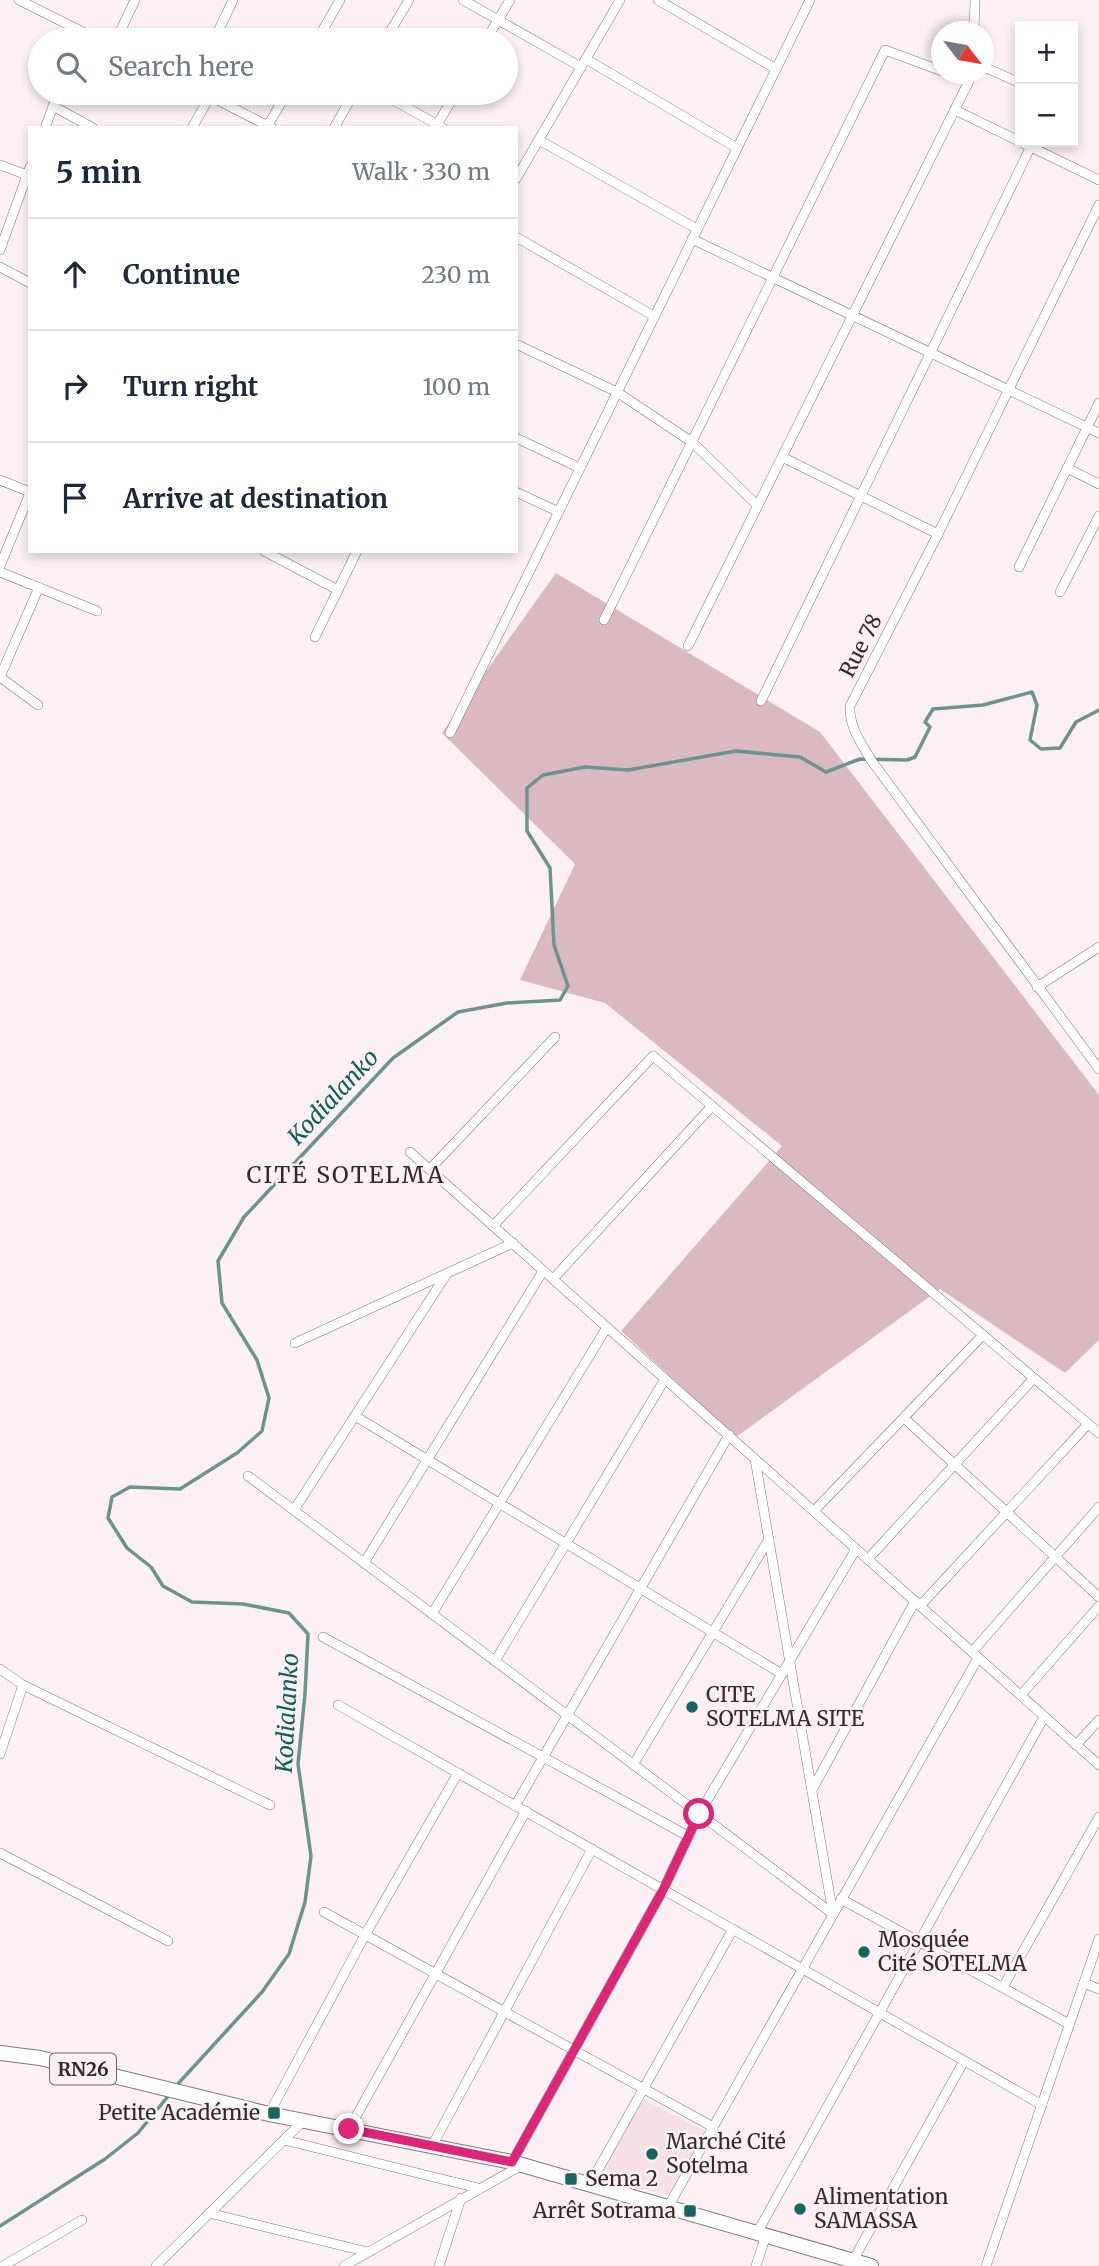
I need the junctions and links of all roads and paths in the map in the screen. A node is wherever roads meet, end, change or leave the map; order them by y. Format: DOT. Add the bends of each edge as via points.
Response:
graph roads {
  1 [pos="19,0"];
  2 [pos="135,0"];
  3 [pos="233,0"];
  4 [pos="340,0"];
  5 [pos="409,0"];
  6 [pos="463,0"];
  7 [pos="510,0"];
  8 [pos="620,0"];
  9 [pos="658,0"];
  10 [pos="810,0"];
  11 [pos="975,0"];
  12 [pos="36,4"];
  13 [pos="498,20"];
  14 [pos="974,21"];
  15 [pos="68,28"];
  16 [pos="122,28"];
  17 [pos="220,28"];
  18 [pos="324,28"];
  19 [pos="392,28"];
  20 [pos="493,28"];
  21 [pos="514,28"];
  22 [pos="518,30"];
  23 [pos="583,63"];
  24 [pos="931,67"];
  25 [pos="776,69"];
  26 [pos="994,71"];
  27 [pos="1015,81"];
  28 [pos="967,84"];
  29 [pos="202,105"];
  30 [pos="228,105"];
  31 [pos="281,105"];
  32 [pos="348,105"];
  33 [pos="401,105"];
  34 [pos="450,105"];
  35 [pos="53,106"];
  36 [pos="955,110"];
  37 [pos="45,126"];
  38 [pos="89,126"];
  39 [pos="193,126"];
  40 [pos="268,126"];
  41 [pos="270,126"];
  42 [pos="335,126"];
  43 [pos="437,126"];
  44 [pos="440,126"];
  45 [pos="1015,136"];
  46 [pos="539,140"];
  47 [pos="1031,147"];
  48 [pos="1038,147"];
  49 [pos="737,148"];
  50 [pos="0,165"];
  51 [pos="28,171"];
  52 [pos="518,173"];
  53 [pos="1099,180"];
  54 [pos="26,188"];
  55 [pos="1099,205"];
  56 [pos="697,229"];
  57 [pos="518,238"];
  58 [pos="692,239"];
  59 [pos="0,250"];
  60 [pos="0,267"];
  61 [pos="773,278"];
  62 [pos="28,283"];
  63 [pos="654,316"];
  64 [pos="852,316"];
  65 [pos="518,345"];
  66 [pos="931,353"];
  67 [pos="1008,390"];
  68 [pos="617,392"];
  69 [pos="1099,403"];
  70 [pos="1087,427"];
  71 [pos="1099,433"];
  72 [pos="518,439"];
  73 [pos="692,442"];
  74 [pos="782,457"];
  75 [pos="580,468"];
  76 [pos="1067,468"];
  77 [pos="0,480"];
  78 [pos="1099,484"];
  79 [pos="28,491"];
  80 [pos="518,493"];
  81 [pos="861,496"];
  82 [pos="28,497"];
  83 [pos="758,506"];
  84 [pos="559,512"];
  85 [pos="1099,516"];
  86 [pos="938,534"];
  87 [pos="268,553"];
  88 [pos="356,553"];
  89 [pos="0,566"];
  90 [pos="1019,567"];
  91 [pos="0,572"];
  92 [pos="39,587"];
  93 [pos="338,590"];
  94 [pos="1060,592"];
  95 [pos="97,611"];
  96 [pos="604,620"];
  97 [pos="314,637"];
  98 [pos="688,646"];
  99 [pos="0,677"];
  100 [pos="761,701"];
  101 [pos="38,705"];
  102 [pos="450,733"];
  103 [pos="1099,947"];
  104 [pos="1037,987"];
  105 [pos="555,1037"];
  106 [pos="1099,1049"];
  107 [pos="1089,1055"];
  108 [pos="1099,1069"];
  109 [pos="712,1106"];
  110 [pos="410,1152"];
  111 [pos="430,1169"];
  112 [pos="493,1226"];
  113 [pos="513,1243"];
  114 [pos="543,1270"];
  115 [pos="446,1275"];
  116 [pos="552,1279"];
  117 [pos="607,1327"];
  118 [pos="983,1335"];
  119 [pos="295,1343"];
  120 [pos="1034,1378"];
  121 [pos="665,1379"];
  122 [pos="355,1416"];
  123 [pos="904,1418"];
  124 [pos="1088,1423"];
  125 [pos="1099,1433"];
  126 [pos="729,1436"];
  127 [pos="427,1459"];
  128 [pos="755,1459"];
  129 [pos="955,1465"];
  130 [pos="248,1476"];
  131 [pos="499,1503"];
  132 [pos="1099,1507"];
  133 [pos="294,1510"];
  134 [pos="814,1511"];
  135 [pos="1006,1512"];
  136 [pos="769,1539"];
  137 [pos="566,1543"];
  138 [pos="856,1549"];
  139 [pos="1055,1557"];
  140 [pos="868,1559"];
  141 [pos="364,1563"];
  142 [pos="639,1588"];
  143 [pos="1099,1597"];
  144 [pos="918,1604"];
  145 [pos="1099,1606"];
  146 [pos="432,1614"];
  147 [pos="713,1632"];
  148 [pos="323,1637"];
  149 [pos="975,1655"];
  150 [pos="790,1660"];
  151 [pos="495,1661"];
  152 [pos="0,1669"];
  153 [pos="782,1674"];
  154 [pos="23,1685"];
  155 [pos="1021,1695"];
  156 [pos="338,1705"];
  157 [pos="567,1715"];
  158 [pos="1044,1717"];
  159 [pos="1099,1720"];
  160 [pos="1076,1745"];
  161 [pos="0,1754"];
  162 [pos="543,1756"];
  163 [pos="633,1765"];
  164 [pos="1099,1765"];
  165 [pos="458,1773"];
  166 [pos="812,1790"];
  167 [pos="270,1805"];
  168 [pos="515,1806"];
  169 [pos="526,1811"];
  170 [pos="699,1814"];
  171 [pos="1099,1817"];
  172 [pos="688,1836"];
  173 [pos="592,1849"];
  174 [pos="0,1853"];
  175 [pos="663,1890"];
  176 [pos="841,1899"];
  177 [pos="324,1912"];
  178 [pos="833,1914"];
  179 [pos="733,1929"];
  180 [pos="365,1935"];
  181 [pos="1099,1939"];
  182 [pos="168,1941"];
  183 [pos="919,1942"];
  184 [pos="802,1969"];
  185 [pos="435,1974"];
  186 [pos="1084,1983"];
  187 [pos="1003,1987"];
  188 [pos="1099,1989"];
  189 [pos="504,2012"];
  190 [pos="880,2013"];
  191 [pos="1069,2024"];
  192 [pos="574,2050"];
  193 [pos="0,2053"];
  194 [pos="964,2061"];
  195 [pos="643,2089"];
  196 [pos="1042,2105"];
  197 [pos="269,2114"];
  198 [pos="303,2121"];
  199 [pos="713,2127"];
  200 [pos="349,2129"];
  201 [pos="284,2140"];
  202 [pos="432,2146"];
  203 [pos="517,2163"];
  204 [pos="590,2184"];
  205 [pos="478,2188"];
  206 [pos="461,2198"];
  207 [pos="668,2207"];
  208 [pos="209,2214"];
  209 [pos="82,2220"];
  210 [pos="762,2234"];
  211 [pos="368,2252"];
  212 [pos="851,2263"];
  213 [pos="3,2266"];
  214 [pos="156,2266"];
  215 [pos="344,2266"];
  216 [pos="439,2266"];
  217 [pos="756,2266"];
  218 [pos="871,2266"];
  219 [pos="986,2266"];
  1 -- 12 [label="street"];
  2 -- 16 [label="street"];
  3 -- 17 [label="street"];
  4 -- 18 [label="street"];
  5 -- 19 [label="street"];
  6 -- 13 [label="street"];
  7 -- 13 [label="street"];
  8 -- 23 [label="street"];
  9 -- 25 [label="street"];
  10 -- 25 [label="street"];
  11 -- 14 [label="street"];
  12 -- 15 [label="street"];
  13 -- 20 [label="street"];
  13 -- 21 [label="street"];
  22 -- 23 [label="street"];
  23 -- 46 [label="street"];
  23 -- 49 [label="street"];
  24 -- 61 [label="street" via="885,50"];
  25 -- 49 [label="street"];
  26 -- 27 [label="street"];
  28 -- 36 [label="street"];
  29 -- 39 [label="street"];
  30 -- 40 [label="street"];
  31 -- 41 [label="street"];
  32 -- 42 [label="street"];
  33 -- 43 [label="street"];
  34 -- 44 [label="street"];
  35 -- 37 [label="street"];
  35 -- 38 [label="street"];
  36 -- 45 [label="street"];
  36 -- 64 [label="street"];
  46 -- 52 [label="street"];
  46 -- 56 [label="street"];
  47 -- 66 [label="street"];
  48 -- 53 [label="street"];
  49 -- 56 [label="street"];
  50 -- 51 [label="street"];
  51 -- 54 [label="street"];
  54 -- 59 [label="street"];
  55 -- 67 [label="street, Rue 78"];
  56 -- 58 [label="street"];
  57 -- 63 [label="street"];
  58 -- 61 [label="street"];
  58 -- 63 [label="street"];
  60 -- 62 [label="street"];
  61 -- 64 [label="street"];
  61 -- 73 [label="street"];
  63 -- 68 [label="street"];
  64 -- 66 [label="street"];
  64 -- 74 [label="street"];
  65 -- 68 [label="street"];
  66 -- 67 [label="street"];
  66 -- 81 [label="street"];
  67 -- 70 [label="street"];
  67 -- 86 [label="street, Rue 78"];
  68 -- 73 [label="street"];
  68 -- 75 [label="street"];
  69 -- 70 [label="street"];
  70 -- 71 [label="street"];
  70 -- 76 [label="street"];
  72 -- 75 [label="street"];
  73 -- 83 [label="street"];
  73 -- 96 [label="street"];
  74 -- 81 [label="street"];
  74 -- 83 [label="street"];
  75 -- 84 [label="street"];
  76 -- 78 [label="street"];
  76 -- 90 [label="street"];
  77 -- 79 [label="street"];
  80 -- 84 [label="street"];
  81 -- 86 [label="street"];
  81 -- 100 [label="street"];
  82 -- 89 [label="street"];
  83 -- 98 [label="street"];
  84 -- 102 [label="street"];
  85 -- 94 [label="street"];
  86 -- 104 [label="street, Rue 78" via="850,706 849,717 871,760"];
  87 -- 93 [label="street"];
  88 -- 93 [label="street"];
  91 -- 92 [label="street"];
  92 -- 95 [label="street"];
  92 -- 99 [label="street"];
  93 -- 97 [label="street"];
  99 -- 101 [label="street"];
  103 -- 104 [label="street"];
  104 -- 107 [label="street, Rue 78"];
  105 -- 111 [label="street"];
  106 -- 107 [label="street"];
  107 -- 108 [label="street, Rue 78"];
  109 -- 112 [label="street" via="653,1056"];
  109 -- 116 [label="street"];
  109 -- 118 [label="street"];
  110 -- 111 [label="street"];
  111 -- 112 [label="street"];
  112 -- 113 [label="street"];
  113 -- 114 [label="street"];
  113 -- 115 [label="street"];
  114 -- 116 [label="street"];
  114 -- 127 [label="street"];
  115 -- 119 [label="street"];
  115 -- 122 [label="street"];
  116 -- 117 [label="street"];
  117 -- 121 [label="street"];
  117 -- 131 [label="street"];
  118 -- 120 [label="street"];
  118 -- 123 [label="street"];
  120 -- 124 [label="street"];
  120 -- 129 [label="street"];
  121 -- 126 [label="street"];
  121 -- 137 [label="street"];
  122 -- 127 [label="street"];
  122 -- 133 [label="street"];
  123 -- 129 [label="street"];
  123 -- 134 [label="street"];
  124 -- 125 [label="street"];
  124 -- 135 [label="street"];
  126 -- 128 [label="street"];
  126 -- 142 [label="street"];
  127 -- 131 [label="street"];
  127 -- 141 [label="street"];
  128 -- 134 [label="street"];
  128 -- 136 [label="street"];
  129 -- 135 [label="street"];
  129 -- 140 [label="street"];
  130 -- 133 [label="street"];
  131 -- 137 [label="street"];
  131 -- 146 [label="street"];
  132 -- 139 [label="street"];
  133 -- 141 [label="street"];
  134 -- 138 [label="street"];
  135 -- 139 [label="street"];
  135 -- 144 [label="street"];
  136 -- 147 [label="street"];
  136 -- 150 [label="street"];
  137 -- 142 [label="street"];
  137 -- 151 [label="street"];
  138 -- 140 [label="street"];
  138 -- 150 [label="street"];
  139 -- 143 [label="street"];
  139 -- 149 [label="street"];
  140 -- 144 [label="street"];
  141 -- 146 [label="street"];
  142 -- 147 [label="street"];
  142 -- 157 [label="street"];
  144 -- 149 [label="street"];
  144 -- 166 [label="street"];
  145 -- 155 [label="street"];
  146 -- 151 [label="street"];
  147 -- 153 [label="street"];
  147 -- 163 [label="street"];
  148 -- 162 [label="street"];
  149 -- 155 [label="street"];
  149 -- 176 [label="street"];
  150 -- 153 [label="street"];
  150 -- 166 [label="street"];
  151 -- 157 [label="street"];
  152 -- 154 [label="street"];
  153 -- 170 [label="street"];
  154 -- 161 [label="street"];
  154 -- 167 [label="street"];
  155 -- 158 [label="street"];
  156 -- 165 [label="street"];
  157 -- 162 [label="street"];
  157 -- 163 [label="street"];
  158 -- 160 [label="street"];
  158 -- 183 [label="street"];
  159 -- 160 [label="street"];
  160 -- 164 [label="street"];
  162 -- 168 [label="street"];
  162 -- 172 [label="street"];
  163 -- 170 [label="street"];
  165 -- 168 [label="street"];
  165 -- 180 [label="street"];
  166 -- 178 [label="street"];
  168 -- 169 [label="street"];
  169 -- 173 [label="street"];
  169 -- 185 [label="street"];
  170 -- 172 [label="street"];
  170 -- 178 [label="street"];
  171 -- 187 [label="street"];
  172 -- 175 [label="street"];
  173 -- 175 [label="street"];
  173 -- 189 [label="street"];
  174 -- 182 [label="street"];
  175 -- 179 [label="street"];
  175 -- 192 [label="street"];
  176 -- 178 [label="street"];
  176 -- 183 [label="street"];
  177 -- 180 [label="street"];
  178 -- 184 [label="street"];
  179 -- 184 [label="street"];
  179 -- 195 [label="street"];
  180 -- 185 [label="street"];
  180 -- 197 [label="street"];
  181 -- 186 [label="street"];
  183 -- 187 [label="street"];
  183 -- 190 [label="street"];
  184 -- 190 [label="street"];
  184 -- 199 [label="street"];
  185 -- 189 [label="street"];
  185 -- 200 [label="street"];
  186 -- 188 [label="street"];
  186 -- 191 [label="street"];
  187 -- 191 [label="street"];
  189 -- 192 [label="street"];
  189 -- 202 [label="street"];
  190 -- 194 [label="street"];
  190 -- 210 [label="street"];
  191 -- 196 [label="street"];
  192 -- 195 [label="street"];
  192 -- 203 [label="street"];
  193 -- 197 [label="main road, RN26" via="40,2058"];
  194 -- 196 [label="street"];
  194 -- 212 [label="street"];
  195 -- 199 [label="street"];
  195 -- 204 [label="street"];
  196 -- 219 [label="street"];
  197 -- 198 [label="main road, RN26"];
  198 -- 200 [label="main road, RN26"];
  198 -- 201 [label="street"];
  199 -- 207 [label="street"];
  200 -- 202 [label="main road, RN26"];
  201 -- 205 [label="street"];
  201 -- 208 [label="street"];
  202 -- 203 [label="main road, RN26"];
  203 -- 204 [label="main road, RN26"];
  203 -- 205 [label="street"];
  204 -- 207 [label="main road, RN26"];
  205 -- 206 [label="street"];
  206 -- 211 [label="street"];
  206 -- 216 [label="street"];
  207 -- 210 [label="main road, RN26"];
  208 -- 211 [label="street"];
  208 -- 214 [label="street"];
  209 -- 213 [label="street"];
  210 -- 212 [label="main road, RN26"];
  210 -- 217 [label="street"];
  211 -- 215 [label="street"];
  212 -- 218 [label="main road, RN26"];
}
